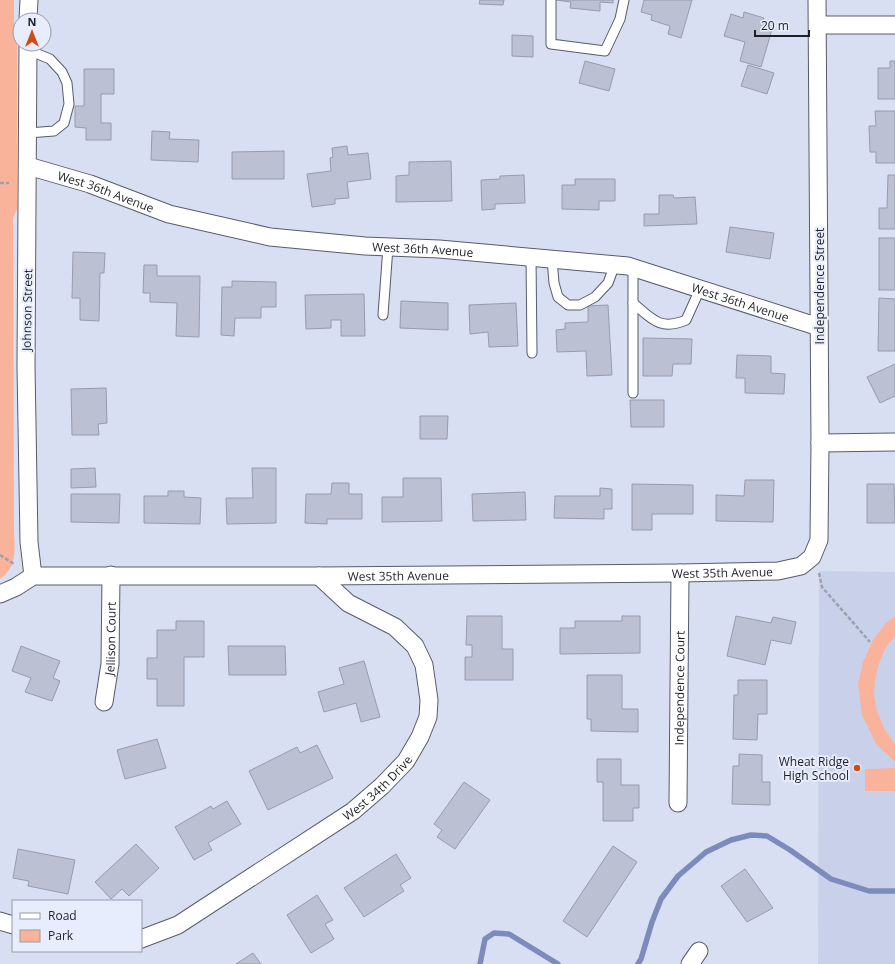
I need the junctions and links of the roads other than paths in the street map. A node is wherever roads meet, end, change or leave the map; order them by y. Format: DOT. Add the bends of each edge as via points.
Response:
graph roads {
  1 [pos="28,0"];
  2 [pos="551,0"];
  3 [pos="624,0"];
  4 [pos="818,0"];
  5 [pos="28,12"];
  6 [pos="818,25"];
  7 [pos="895,25"];
  8 [pos="28,52"];
  9 [pos="37,52"];
  10 [pos="28,133"];
  11 [pos="28,166"];
  12 [pos="388,247"];
  13 [pos="531,257"];
  14 [pos="552,259"];
  15 [pos="615,264"];
  16 [pos="633,267"];
  17 [pos="700,289"];
  18 [pos="633,303"];
  19 [pos="383,315"];
  20 [pos="819,327"];
  21 [pos="532,353"];
  22 [pos="633,393"];
  23 [pos="895,442"];
  24 [pos="820,443"];
  25 [pos="801,566"];
  26 [pos="680,573"];
  27 [pos="111,575"];
  28 [pos="33,576"];
  29 [pos="319,576"];
  30 [pos="0,594"];
  31 [pos="104,702"];
  32 [pos="678,803"];
  33 [pos="0,921"];
  34 [pos="12,925"];
  35 [pos="142,939"];
  1 -- 5 [label="street"];
  2 -- 3 [label="lane" via="551,44 605,51 620,19"];
  4 -- 6 [label="street, Independence Street"];
  6 -- 7 [label="street"];
  6 -- 20 [label="street, Independence Street"];
  8 -- 10 [label="street, Johnson Street"];
  9 -- 10 [label="lane" via="50,59 62,72 67,83 69,104 64,123 54,132"];
  10 -- 11 [label="street, Johnson Street"];
  11 -- 12 [label="street, West 36th Avenue" via="90,184 169,214 270,237"];
  11 -- 28 [label="street, Johnson Street" via="26,366 29,542"];
  12 -- 13 [label="street, West 36th Avenue"];
  12 -- 19 [label="lane"];
  13 -- 14 [label="street, West 36th Avenue"];
  13 -- 21 [label="lane"];
  14 -- 15 [label="street, West 36th Avenue"];
  14 -- 15 [label="lane" via="558,297 568,305 580,305 595,297 608,284"];
  15 -- 16 [label="street, West 36th Avenue"];
  16 -- 17 [label="street, West 36th Avenue"];
  16 -- 18 [label="lane"];
  17 -- 18 [label="lane" via="686,320 676,324 666,325 654,321"];
  17 -- 20 [label="street, West 36th Avenue"];
  18 -- 22 [label="lane"];
  20 -- 24 [label="street, Independence Street"];
  23 -- 24 [label="street"];
  24 -- 25 [label="street, Independence Street" via="819,540 812,557"];
  25 -- 26 [label="street, West 35th Avenue" via="778,571"];
  26 -- 29 [label="street, West 35th Avenue"];
  26 -- 32 [label="street, Independence Court"];
  27 -- 28 [label="street, West 35th Avenue"];
  27 -- 29 [label="street, West 35th Avenue"];
  27 -- 31 [label="street, Jellison Court" via="110,664"];
  28 -- 30 [label="street"];
  29 -- 35 [label="street, West 34th Drive" via="348,603 395,627 415,646 424,665 429,700 428,717 420,737 406,761 353,811 178,925"];
  33 -- 34 [label="street"];
}
